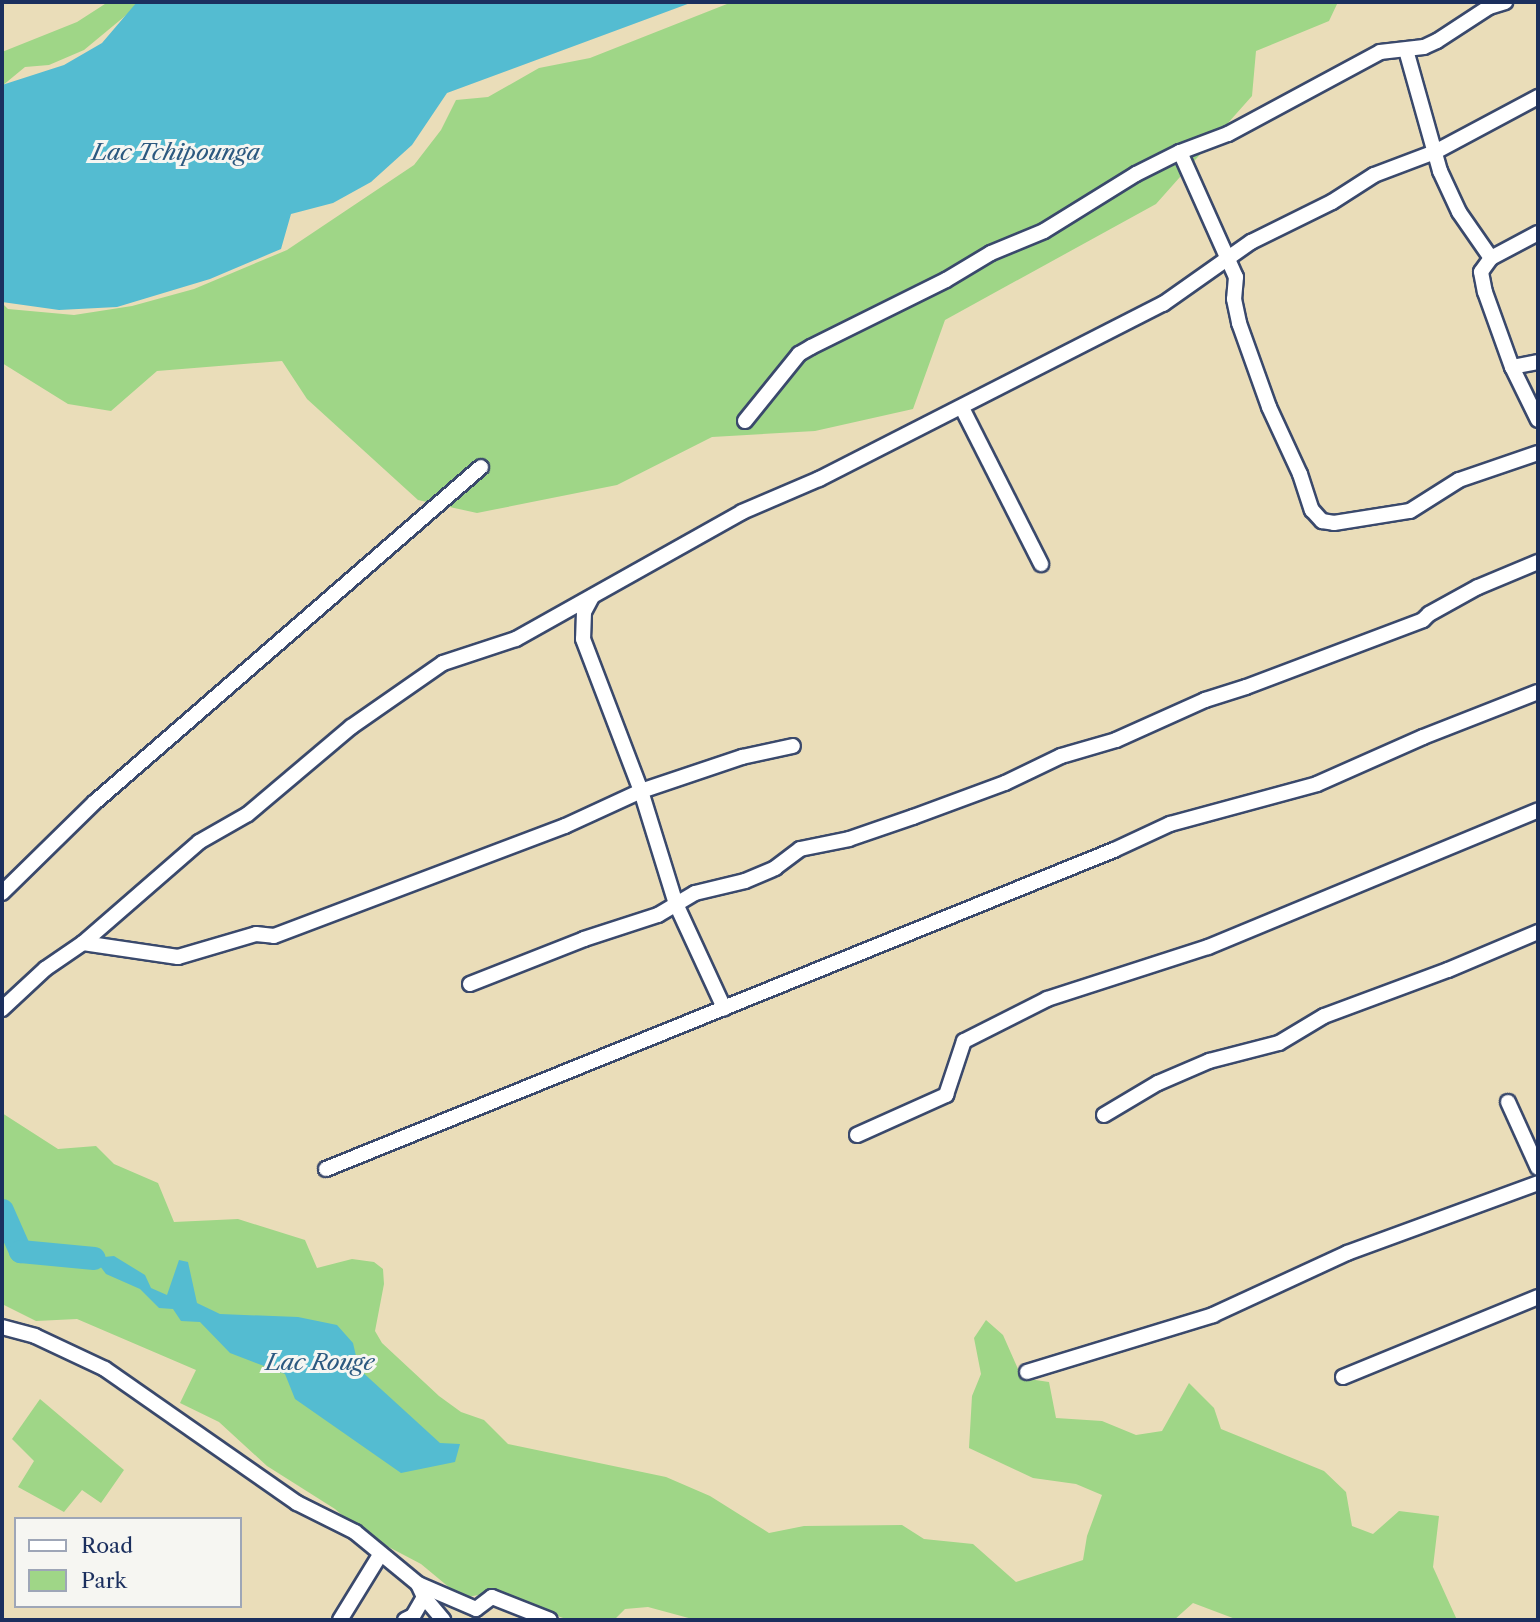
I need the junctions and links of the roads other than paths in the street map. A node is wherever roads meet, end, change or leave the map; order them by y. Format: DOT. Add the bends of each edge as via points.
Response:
graph roads {
  1 [pos="1505,2"];
  2 [pos="1406,50"];
  3 [pos="1538,97"];
  4 [pos="1180,152"];
  5 [pos="1435,152"];
  6 [pos="1538,233"];
  7 [pos="1490,258"];
  8 [pos="1225,260"];
  9 [pos="1538,362"];
  10 [pos="1512,367"];
  11 [pos="962,408"];
  12 [pos="1538,420"];
  13 [pos="745,421"];
  14 [pos="1538,453"];
  15 [pos="481,467"];
  16 [pos="1538,562"];
  17 [pos="1041,564"];
  18 [pos="593,596"];
  19 [pos="1538,692"];
  20 [pos="793,746"];
  21 [pos="641,791"];
  22 [pos="1538,810"];
  23 [pos="2,893"];
  24 [pos="676,904"];
  25 [pos="1538,932"];
  26 [pos="83,943"];
  27 [pos="470,984"];
  28 [pos="724,1008"];
  29 [pos="2,1009"];
  30 [pos="1508,1102"];
  31 [pos="1104,1115"];
  32 [pos="857,1135"];
  33 [pos="1538,1168"];
  34 [pos="326,1169"];
  35 [pos="1538,1183"];
  36 [pos="1538,1297"];
  37 [pos="2,1327"];
  38 [pos="1027,1372"];
  39 [pos="1343,1377"];
  40 [pos="380,1555"];
  41 [pos="421,1591"];
  42 [pos="473,1615"];
  43 [pos="340,1620"];
  44 [pos="405,1620"];
  45 [pos="443,1620"];
  46 [pos="550,1620"];
  1 -- 2 [label="street" via="1489,7 1437,41"];
  2 -- 4 [label="street" via="1380,52 1227,134"];
  2 -- 5 [label="street"];
  3 -- 5 [label="street"];
  4 -- 8 [label="street"];
  4 -- 13 [label="street" via="1044,231 991,253 799,354"];
  5 -- 7 [label="street" via="1459,212"];
  5 -- 8 [label="street" via="1374,175"];
  6 -- 7 [label="street"];
  7 -- 10 [label="street" via="1481,272 1482,282"];
  8 -- 11 [label="street" via="1163,304"];
  8 -- 14 [label="street" via="1236,277 1234,299 1248,348 1312,510 1322,521 1409,511 1459,480"];
  9 -- 10 [label="street"];
  10 -- 12 [label="street"];
  11 -- 17 [label="street"];
  11 -- 18 [label="street" via="742,512"];
  15 -- 23 [label="street" via="96,802"];
  16 -- 24 [label="street" via="1478,587 1423,620 1205,700 1116,740 1061,756 1005,783 913,817 849,839 800,849 775,868 695,893"];
  18 -- 21 [label="street" via="584,612 583,639"];
  18 -- 26 [label="street" via="516,639 443,663 425,674 351,727 248,814 199,842"];
  19 -- 28 [label="street" via="1317,784 1170,824"];
  20 -- 21 [label="street" via="742,757"];
  21 -- 24 [label="street"];
  21 -- 26 [label="street" via="565,826 274,936 257,934 178,957"];
  22 -- 32 [label="street" via="1208,947 1047,999 964,1041 946,1095"];
  24 -- 27 [label="street" via="658,915"];
  24 -- 28 [label="street"];
  25 -- 31 [label="street" via="1324,1016 1279,1043 1209,1061 1158,1083"];
  26 -- 29 [label="street" via="45,969"];
  28 -- 34 [label="street"];
  30 -- 33 [label="street"];
  35 -- 38 [label="street" via="1347,1253 1213,1315"];
  36 -- 39 [label="street"];
  37 -- 40 [label="street" via="35,1336 105,1369 297,1503 355,1532"];
  40 -- 41 [label="street"];
  40 -- 43 [label="street"];
  41 -- 42 [label="street"];
  41 -- 44 [label="street" via="413,1616"];
  41 -- 45 [label="street"];
  42 -- 46 [label="street" via="492,1597"];
}
